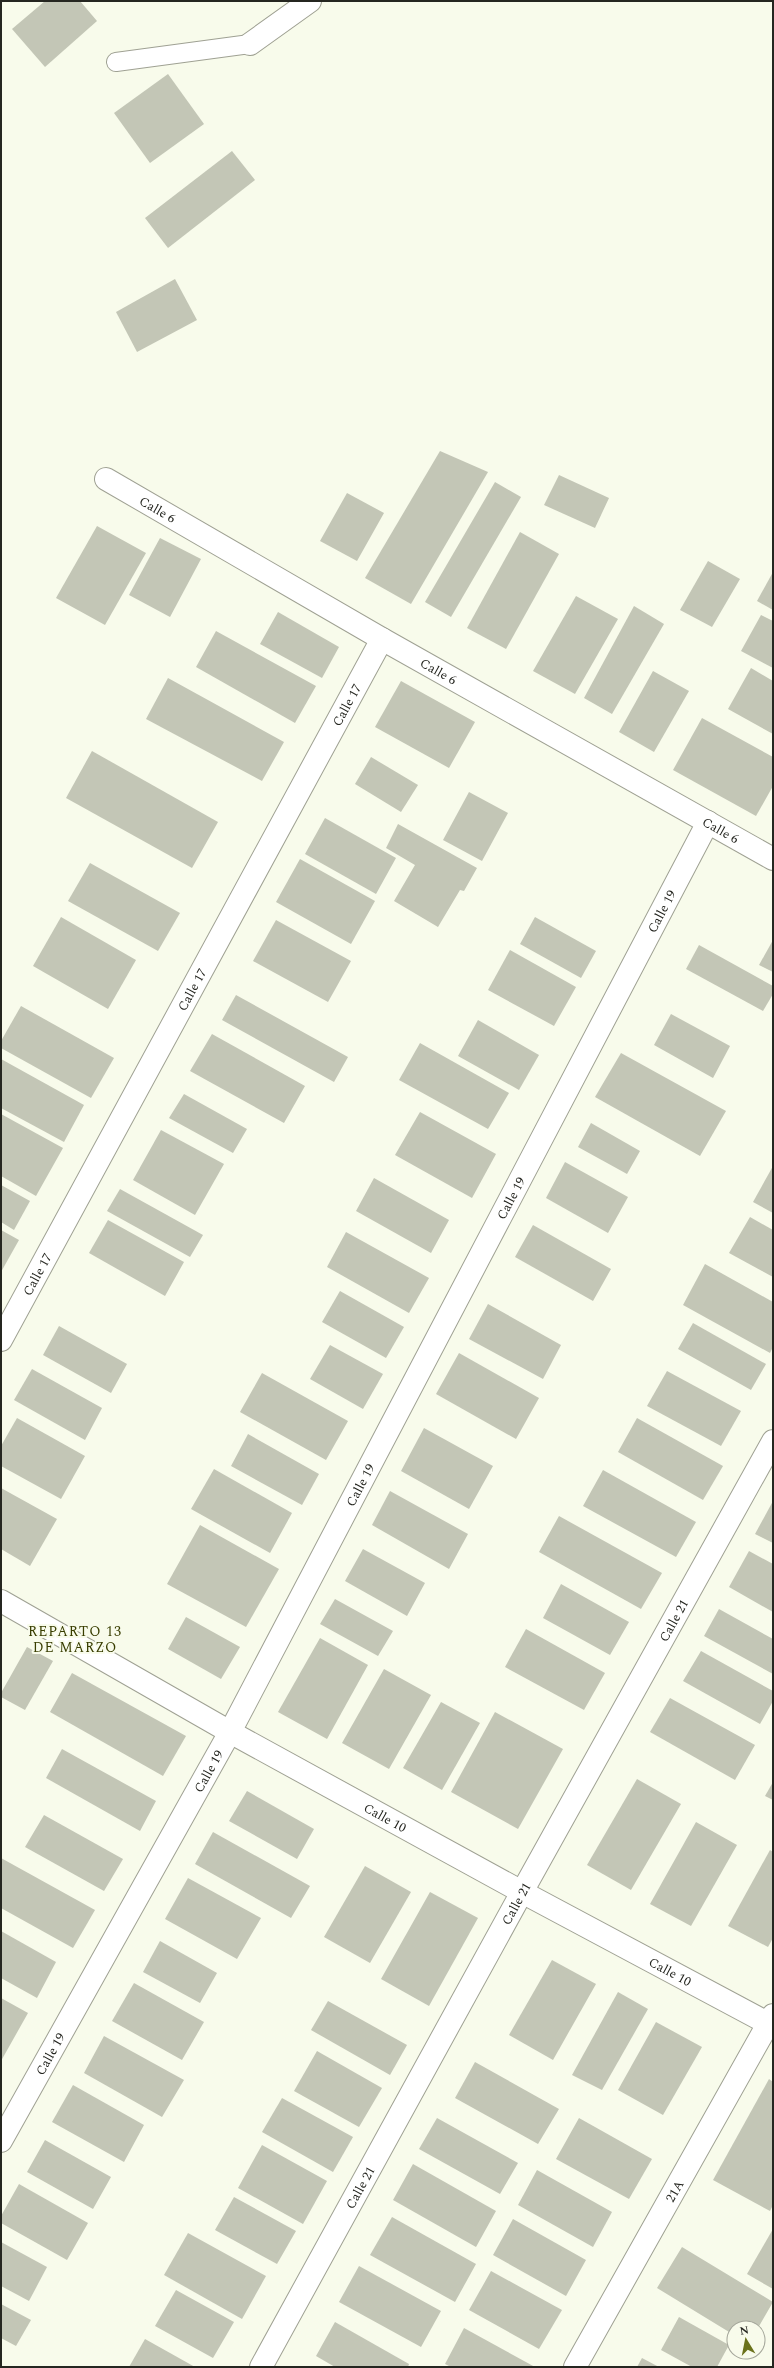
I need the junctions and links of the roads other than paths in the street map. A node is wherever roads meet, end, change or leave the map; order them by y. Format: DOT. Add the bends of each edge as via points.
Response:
graph roads {
  1 [pos="310,1"];
  2 [pos="250,44"];
  3 [pos="116,62"];
  4 [pos="106,479"];
  5 [pos="382,639"];
  6 [pos="708,822"];
  7 [pos="773,859"];
  8 [pos="1,1340"];
  9 [pos="773,1441"];
  10 [pos="1,1601"];
  11 [pos="230,1732"];
  12 [pos="522,1892"];
  13 [pos="772,2021"];
  14 [pos="1,2141"];
  15 [pos="261,2367"];
  16 [pos="575,2367"];
  1 -- 2 [label="street"];
  2 -- 3 [label="lane"];
  4 -- 5 [label="street, Calle 6"];
  5 -- 6 [label="street, Calle 6"];
  5 -- 8 [label="street, Calle 17"];
  6 -- 7 [label="street, Calle 6"];
  6 -- 11 [label="street, Calle 19"];
  9 -- 12 [label="street, Calle 21"];
  10 -- 11 [label="street, Calle 10"];
  11 -- 12 [label="street, Calle 10"];
  11 -- 14 [label="street, Calle 19"];
  12 -- 13 [label="street, Calle 10"];
  12 -- 15 [label="street, Calle 21"];
  13 -- 16 [label="street, 21A"];
}
